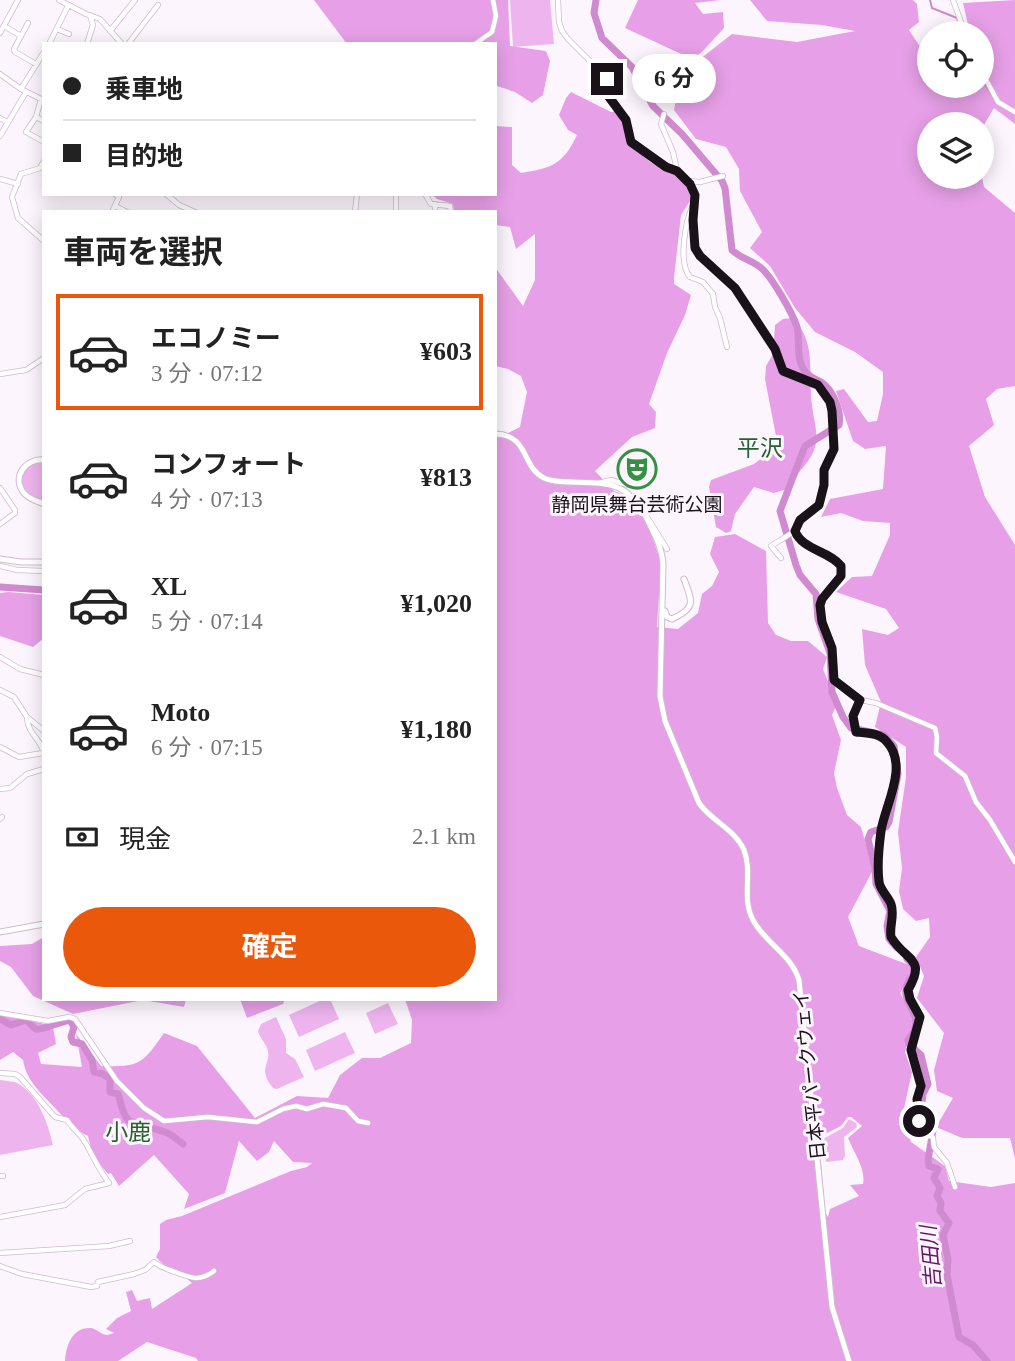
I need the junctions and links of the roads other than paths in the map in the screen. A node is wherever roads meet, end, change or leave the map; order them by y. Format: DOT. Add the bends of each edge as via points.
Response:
graph roads {
  1 [pos="18,0"];
  2 [pos="135,0"];
  3 [pos="494,0"];
  4 [pos="558,0"];
  5 [pos="953,0"];
  6 [pos="62,1"];
  7 [pos="158,5"];
  8 [pos="68,6"];
  9 [pos="90,15"];
  10 [pos="961,21"];
  11 [pos="28,23"];
  12 [pos="4,26"];
  13 [pos="57,29"];
  14 [pos="110,31"];
  15 [pos="0,33"];
  16 [pos="69,34"];
  17 [pos="21,36"];
  18 [pos="49,42"];
  19 [pos="88,42"];
  20 [pos="120,42"];
  21 [pos="130,42"];
  22 [pos="478,42"];
  23 [pos="42,55"];
  24 [pos="36,64"];
  25 [pos="0,74"];
  26 [pos="23,90"];
  27 [pos="994,94"];
  28 [pos="42,99"];
  29 [pos="1015,112"];
  30 [pos="664,114"];
  31 [pos="36,117"];
  32 [pos="0,118"];
  33 [pos="42,120"];
  34 [pos="8,123"];
  35 [pos="0,136"];
  36 [pos="42,141"];
  37 [pos="42,165"];
  38 [pos="677,171"];
  39 [pos="723,176"];
  40 [pos="0,179"];
  41 [pos="688,181"];
  42 [pos="18,184"];
  43 [pos="168,196"];
  44 [pos="426,196"];
  45 [pos="694,203"];
  46 [pos="435,204"];
  47 [pos="190,210"];
  48 [pos="435,210"];
  49 [pos="451,210"];
  50 [pos="42,239"];
  51 [pos="727,347"];
  52 [pos="42,359"];
  53 [pos="0,374"];
  54 [pos="497,434"];
  55 [pos="42,460"];
  56 [pos="621,468"];
  57 [pos="599,482"];
  58 [pos="0,488"];
  59 [pos="42,503"];
  60 [pos="644,514"];
  61 [pos="0,524"];
  62 [pos="795,531"];
  63 [pos="667,549"];
  64 [pos="781,558"];
  65 [pos="0,559"];
  66 [pos="42,562"];
  67 [pos="0,566"];
  68 [pos="42,571"];
  69 [pos="684,579"];
  70 [pos="663,594"];
  71 [pos="672,619"];
  72 [pos="662,623"];
  73 [pos="0,657"];
  74 [pos="42,674"];
  75 [pos="0,690"];
  76 [pos="860,700"];
  77 [pos="27,717"];
  78 [pos="42,729"];
  79 [pos="42,746"];
  80 [pos="0,747"];
  81 [pos="42,753"];
  82 [pos="42,770"];
  83 [pos="0,789"];
  84 [pos="1015,862"];
  85 [pos="42,924"];
  86 [pos="0,932"];
  87 [pos="0,1013"];
  88 [pos="0,1073"];
  89 [pos="368,1123"];
  90 [pos="954,1187"];
  91 [pos="0,1217"];
  92 [pos="130,1241"];
  93 [pos="0,1253"];
  94 [pos="0,1266"];
  95 [pos="214,1271"];
  96 [pos="849,1361"];
  1 -- 12 [label="street"];
  2 -- 14 [label="street"];
  3 -- 22 [label="street" via="492,32"];
  4 -- 38 [label="street" via="562,31 606,76 609,97 626,120 631,142"];
  5 -- 10 [label="street"];
  6 -- 8 [label="street"];
  7 -- 21 [label="street"];
  8 -- 9 [label="street"];
  8 -- 13 [label="street"];
  9 -- 14 [label="street"];
  9 -- 19 [label="street" via="93,25"];
  11 -- 17 [label="street"];
  12 -- 15 [label="street"];
  12 -- 17 [label="street"];
  13 -- 16 [label="street"];
  13 -- 18 [label="street"];
  14 -- 20 [label="street"];
  17 -- 24 [label="street" via="14,49"];
  23 -- 24 [label="street"];
  24 -- 26 [label="street"];
  25 -- 26 [label="street"];
  26 -- 28 [label="street"];
  26 -- 34 [label="street"];
  27 -- 29 [label="street"];
  28 -- 31 [label="street"];
  30 -- 38 [label="street" via="661,124"];
  31 -- 33 [label="street"];
  31 -- 36 [label="street" via="26,132"];
  32 -- 34 [label="street"];
  34 -- 35 [label="street"];
  37 -- 42 [label="street" via="21,174"];
  38 -- 41 [label="street"];
  39 -- 41 [label="street"];
  40 -- 42 [label="street"];
  41 -- 45 [label="street"];
  42 -- 50 [label="street" via="12,197 18,218"];
  43 -- 47 [label="street"];
  44 -- 46 [label="street"];
  45 -- 51 [label="street" via="686,226 684,267 713,294"];
  45 -- 62 [label="street" via="698,253 732,283 775,349 783,371 818,385 830,402 834,449 824,470 819,505 800,520"];
  46 -- 48 [label="street"];
  46 -- 49 [label="street"];
  52 -- 53 [label="street" via="26,370"];
  54 -- 57 [label="street, 日本平パークウェイ" via="516,440 542,478"];
  55 -- 59 [label="street" via="27,464 19,478 25,495"];
  56 -- 57 [label="street" via="630,477 628,485"];
  57 -- 60 [label="street, 日本平パークウェイ" via="630,494"];
  58 -- 61 [label="street" via="15,510"];
  60 -- 63 [label="street"];
  60 -- 70 [label="street, 日本平パークウェイ" via="662,553"];
  62 -- 64 [label="street" via="771,546"];
  62 -- 76 [label="street" via="800,540 841,566 841,576 821,602 821,619 832,648 834,680"];
  65 -- 66 [label="street"];
  67 -- 68 [label="street"];
  69 -- 71 [label="street" via="692,603"];
  70 -- 71 [label="street" via="666,614"];
  70 -- 72 [label="street, 日本平パークウェイ"];
  71 -- 72 [label="street"];
  72 -- 96 [label="street, 日本平パークウェイ" via="660,696 665,721 702,807 745,852 751,918 788,959 799,981 832,1307"];
  73 -- 74 [label="street"];
  75 -- 77 [label="street" via="14,697"];
  76 -- 84 [label="street" via="935,728 936,753 965,776 975,802"];
  76 -- 90 [label="street" via="853,716 856,732 886,740 895,763 881,830 878,884 892,908 891,937 917,971 908,990 920,1017 911,1050 921,1086 919,1121 947,1163"];
  77 -- 78 [label="street"];
  77 -- 79 [label="street" via="28,727"];
  80 -- 81 [label="street" via="19,757"];
  82 -- 83 [label="street"];
  85 -- 86 [label="street"];
  87 -- 89 [label="street" via="43,1021 75,1019 117,1081 164,1121 208,1116 257,1122 296,1105 307,1109 323,1104 346,1108 358,1121"];
  88 -- 91 [label="street" via="20,1077 55,1117 67,1120 85,1140 109,1183 85,1189 65,1205"];
  92 -- 93 [label="street"];
  94 -- 95 [label="street" via="91,1287 145,1270 154,1262 185,1278 202,1278"];
}
